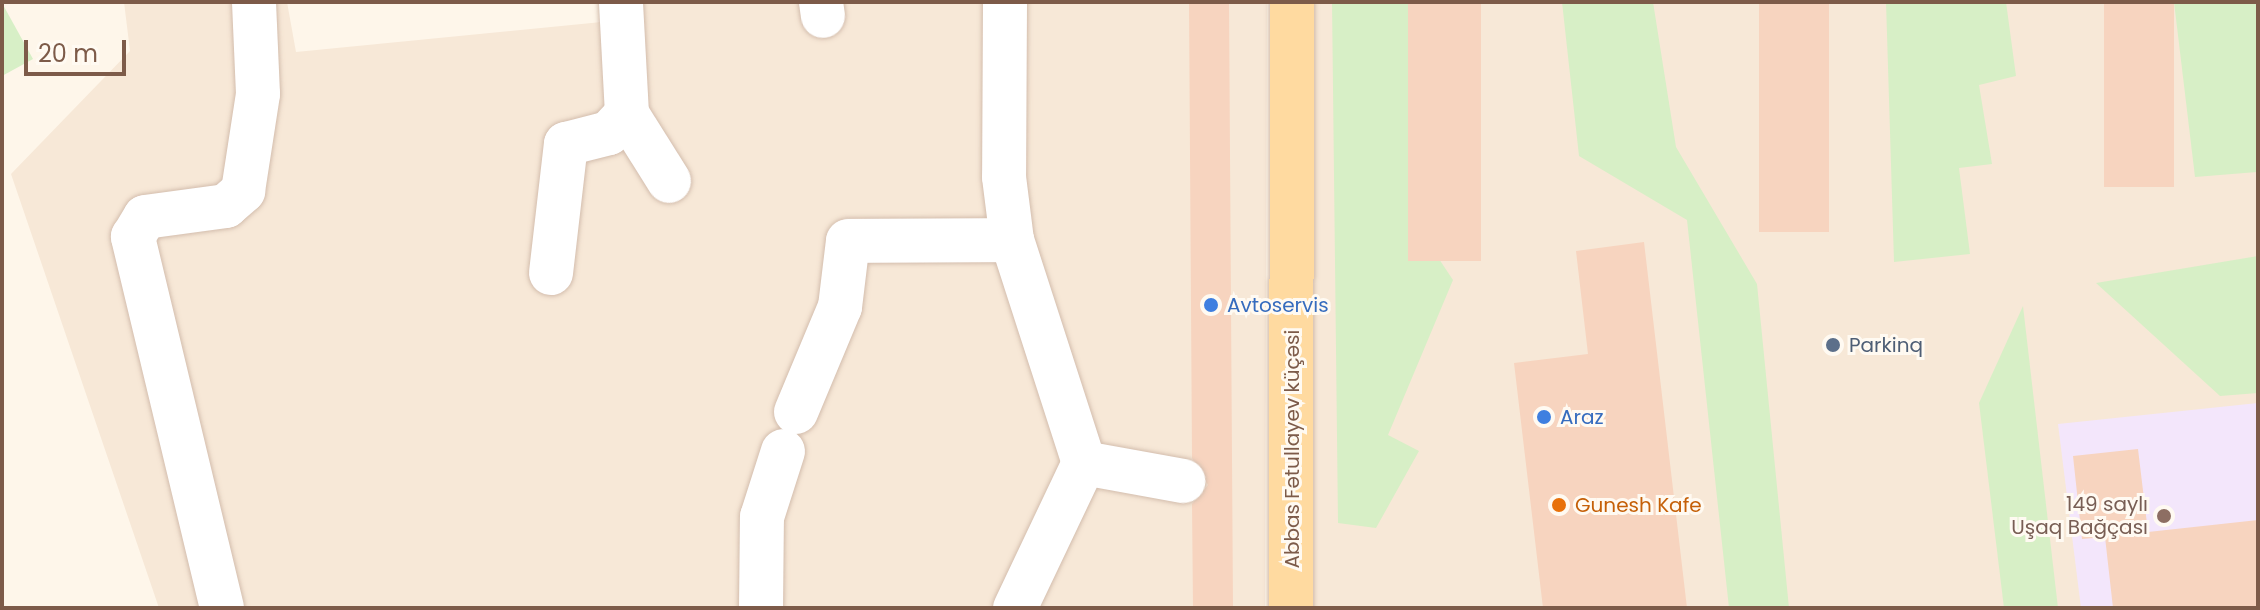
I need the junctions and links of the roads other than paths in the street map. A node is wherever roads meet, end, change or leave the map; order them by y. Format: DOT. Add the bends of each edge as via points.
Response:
graph roads {
  1 [pos="254,2"];
  2 [pos="621,2"];
  3 [pos="1005,2"];
  4 [pos="1292,2"];
  5 [pos="627,114"];
  6 [pos="669,181"];
  7 [pos="1012,240"];
  8 [pos="551,273"];
  9 [pos="1084,463"];
  10 [pos="1183,481"];
  11 [pos="222,608"];
  12 [pos="761,608"];
  13 [pos="1015,608"];
  14 [pos="1291,608"];
  1 -- 11 [label="street" via="258,94 243,191 226,206 145,217 133,237"];
  2 -- 5 [label="street"];
  3 -- 7 [label="street" via="1004,177"];
  4 -- 14 [label="main road, Abbas Fətullayev küçəsi"];
  5 -- 6 [label="street"];
  5 -- 8 [label="street" via="609,133 566,144"];
  7 -- 9 [label="street"];
  7 -- 12 [label="street" via="848,241 840,307 762,517"];
  9 -- 10 [label="street"];
  9 -- 13 [label="street"];
}
